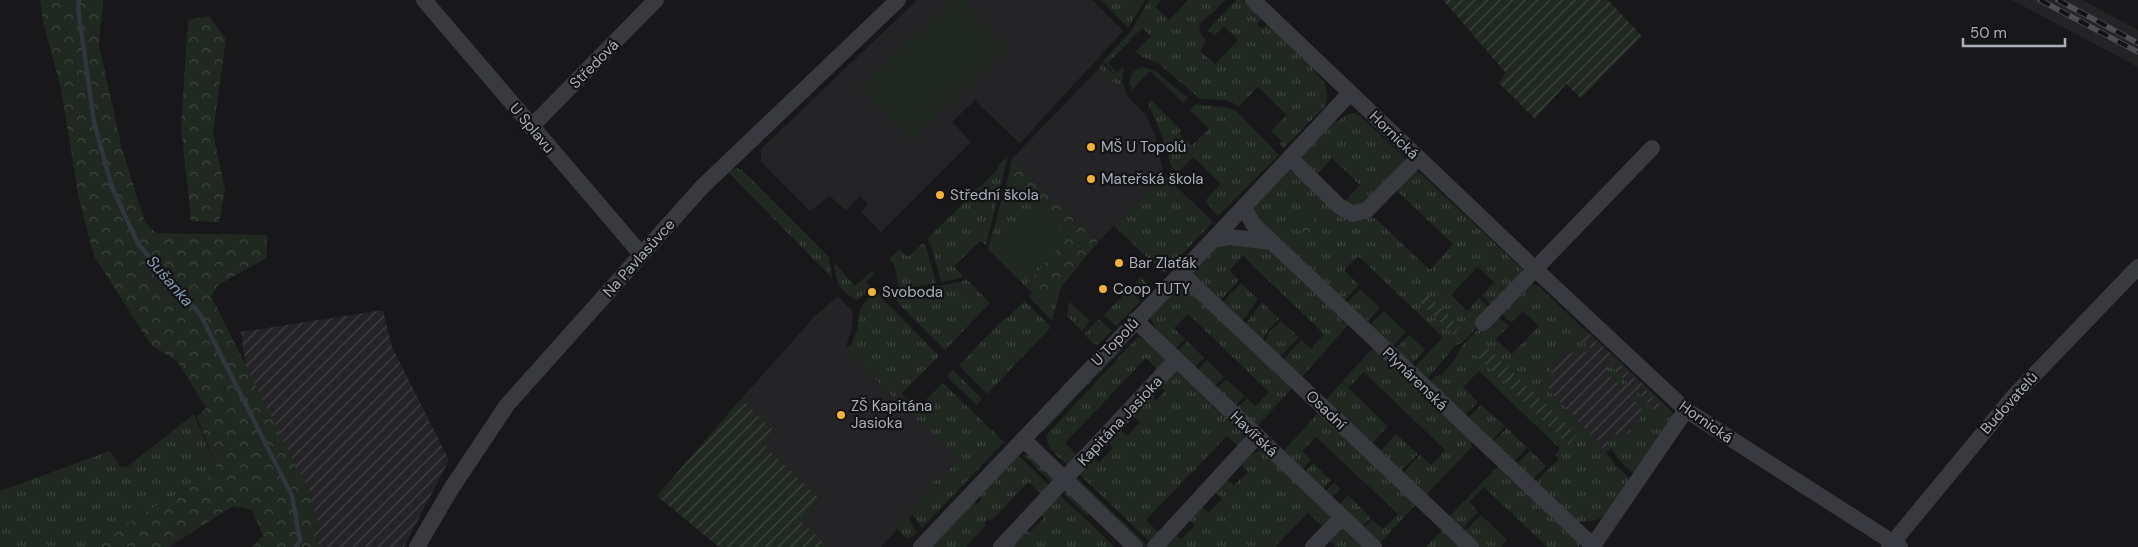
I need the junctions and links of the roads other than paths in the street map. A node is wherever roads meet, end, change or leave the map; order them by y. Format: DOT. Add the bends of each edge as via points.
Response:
graph roads {
  1 [pos="424,0"];
  2 [pos="656,0"];
  3 [pos="1253,0"];
  4 [pos="896,1"];
  5 [pos="1350,93"];
  6 [pos="532,127"];
  7 [pos="1652,148"];
  8 [pos="1290,158"];
  9 [pos="1418,158"];
  10 [pos="1244,207"];
  11 [pos="1214,240"];
  12 [pos="1272,242"];
  13 [pos="641,254"];
  14 [pos="2138,267"];
  15 [pos="1535,269"];
  16 [pos="1181,273"];
  17 [pos="1135,320"];
  18 [pos="1483,323"];
  19 [pos="1176,360"];
  20 [pos="1686,410"];
  21 [pos="1257,436"];
  22 [pos="1023,439"];
  23 [pos="1064,481"];
  24 [pos="1342,517"];
  25 [pos="1893,545"];
  26 [pos="1592,546"];
  27 [pos="417,547"];
  28 [pos="921,547"];
  29 [pos="1001,547"];
  30 [pos="1135,547"];
  31 [pos="1155,547"];
  32 [pos="1313,547"];
  33 [pos="1374,547"];
  34 [pos="1471,547"];
  1 -- 6 [label="street, U Splavu"];
  2 -- 6 [label="street, Středová"];
  3 -- 5 [label="street, Hornická"];
  4 -- 13 [label="street, Na Pavlasůvce" via="702,187"];
  5 -- 8 [label="street, U Topolů"];
  5 -- 9 [label="street, Hornická"];
  6 -- 13 [label="street, U Splavu"];
  7 -- 15 [label="street"];
  8 -- 9 [label="street" via="1339,206 1354,214 1367,210"];
  8 -- 10 [label="street, U Topolů"];
  9 -- 15 [label="street, Hornická"];
  10 -- 11 [label="street, U Topolů"];
  10 -- 12 [label="street, Plynárenská" via="1253,224"];
  11 -- 12 [label="street" via="1230,236"];
  11 -- 16 [label="street, U Topolů"];
  12 -- 26 [label="street, Plynárenská"];
  13 -- 27 [label="street, Na Pavlasůvce" via="507,405"];
  14 -- 25 [label="street, Budovatelů" via="2013,397"];
  15 -- 18 [label="street"];
  15 -- 20 [label="street, Hornická"];
  16 -- 17 [label="street, U Topolů"];
  16 -- 34 [label="street, Osadní"];
  17 -- 19 [label="street, Havířská"];
  17 -- 22 [label="street, U Topolů"];
  19 -- 21 [label="street, Havířská"];
  19 -- 23 [label="street, Kapitána Jasioka"];
  20 -- 25 [label="street, Hornická"];
  20 -- 26 [label="street"];
  21 -- 24 [label="street, Havířská"];
  21 -- 31 [label="street"];
  22 -- 23 [label="street"];
  22 -- 28 [label="street, U Topolů"];
  23 -- 29 [label="street, Kapitána Jasioka"];
  23 -- 30 [label="street"];
  24 -- 32 [label="street"];
  24 -- 33 [label="street, Havířská"];
}
